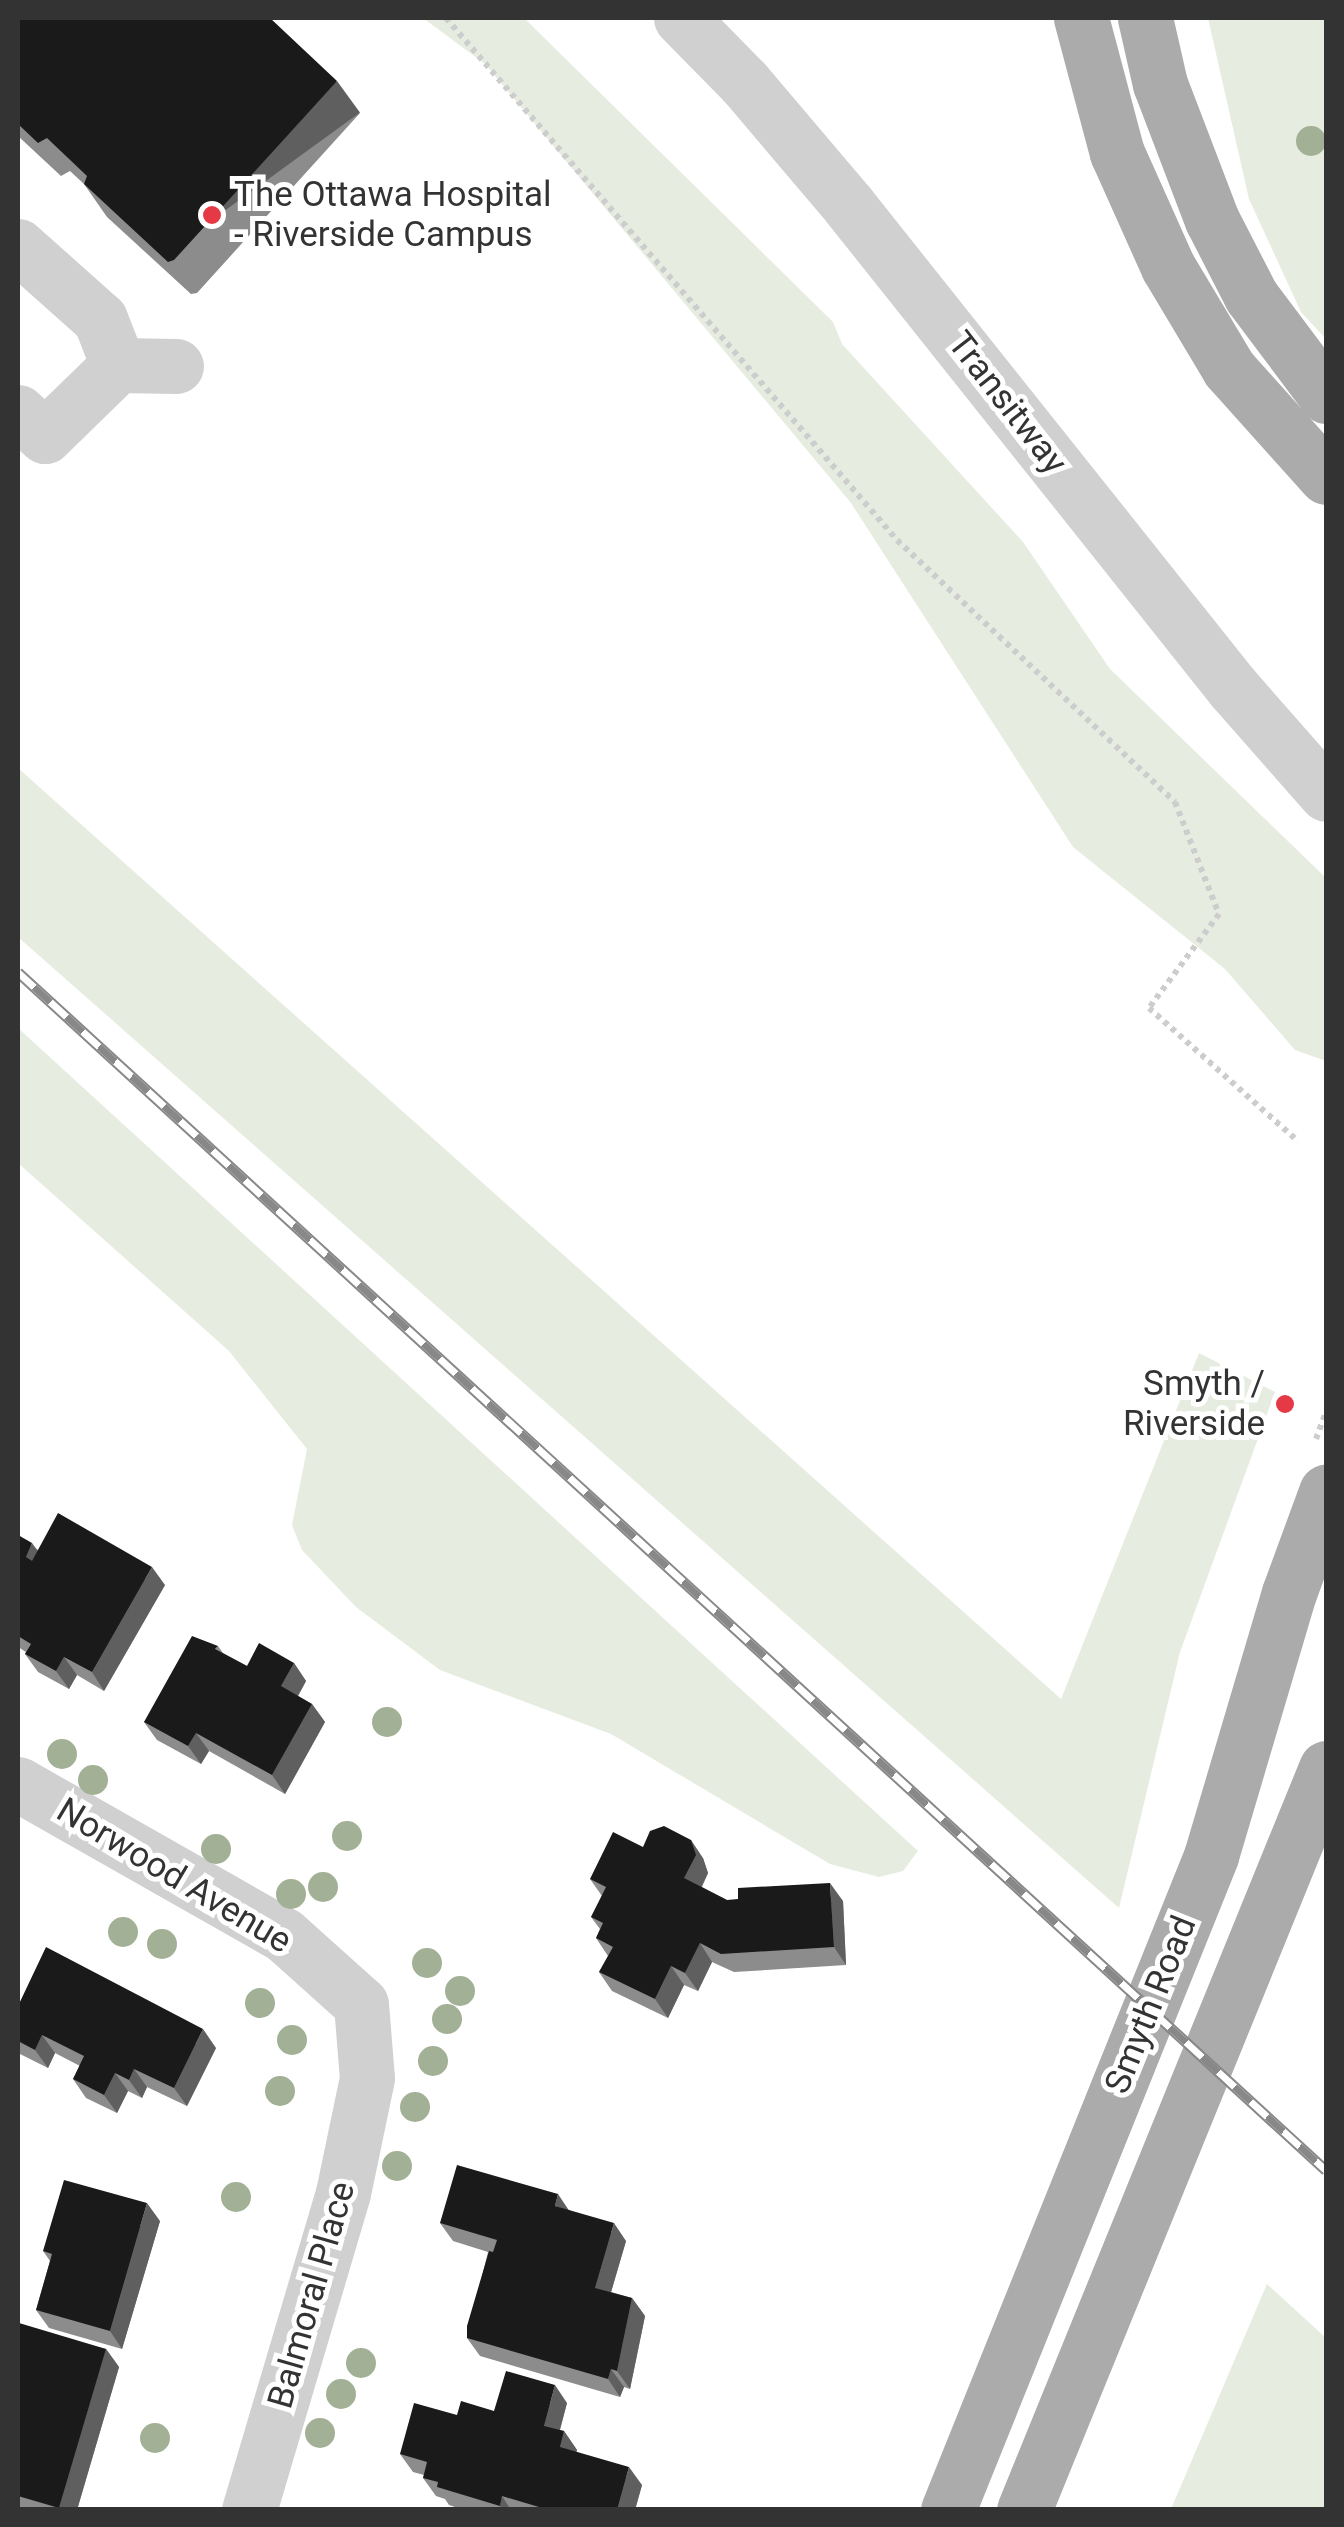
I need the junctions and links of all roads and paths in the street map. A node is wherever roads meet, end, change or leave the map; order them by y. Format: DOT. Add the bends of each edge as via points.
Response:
graph roads {
  1 [pos="446,18"];
  2 [pos="682,18"];
  3 [pos="1081,18"];
  4 [pos="1145,18"];
  5 [pos="18,246"];
  6 [pos="118,365"];
  7 [pos="176,366"];
  8 [pos="1326,396"];
  9 [pos="18,412"];
  10 [pos="1326,477"];
  11 [pos="1326,794"];
  12 [pos="1298,1140"];
  13 [pos="1326,1492"];
  14 [pos="1326,1768"];
  15 [pos="18,1784"];
  16 [pos="366,2078"];
  17 [pos="249,2510"];
  18 [pos="948,2510"];
  19 [pos="1024,2510"];
  1 -- 12 [label="path" via="897,540 1174,802 1219,914 1150,1008"];
  2 -- 11 [label="street, Transitway" via="849,206 1221,674"];
  3 -- 10 [label="main road" via="1116,153 1168,267 1230,369"];
  4 -- 8 [label="main road" via="1160,84 1212,220 1250,296"];
  5 -- 6 [label="street" via="100,319"];
  6 -- 7 [label="street"];
  6 -- 9 [label="street" via="45,436"];
  13 -- 18 [label="main road, Smyth Road" via="1211,1856"];
  14 -- 19 [label="main road, Smyth Road"];
  15 -- 16 [label="street, Norwood Avenue" via="284,1936 362,2004"];
  16 -- 17 [label="street, Balmoral Place" via="343,2193"];
}
